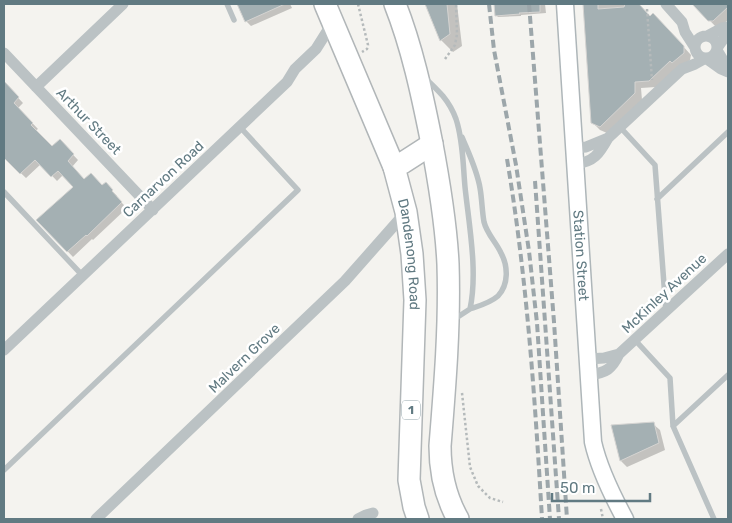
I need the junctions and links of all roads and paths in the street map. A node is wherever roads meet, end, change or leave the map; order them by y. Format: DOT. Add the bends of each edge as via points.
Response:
graph roads {
  1 [pos="123,4"];
  2 [pos="227,4"];
  3 [pos="358,4"];
  4 [pos="395,4"];
  5 [pos="456,4"];
  6 [pos="565,4"];
  7 [pos="666,4"];
  8 [pos="647,9"];
  9 [pos="329,13"];
  10 [pos="234,20"];
  11 [pos="682,22"];
  12 [pos="706,36"];
  13 [pos="694,46"];
  14 [pos="717,49"];
  15 [pos="4,53"];
  16 [pos="361,53"];
  17 [pos="444,59"];
  18 [pos="705,59"];
  19 [pos="415,68"];
  20 [pos="682,69"];
  21 [pos="728,72"];
  22 [pos="652,80"];
  23 [pos="36,88"];
  24 [pos="620,126"];
  25 [pos="240,127"];
  26 [pos="459,131"];
  27 [pos="728,132"];
  28 [pos="608,138"];
  29 [pos="432,144"];
  30 [pos="575,156"];
  31 [pos="394,167"];
  32 [pos="4,192"];
  33 [pos="657,199"];
  34 [pos="153,210"];
  35 [pos="406,212"];
  36 [pos="728,254"];
  37 [pos="83,276"];
  38 [pos="470,309"];
  39 [pos="666,311"];
  40 [pos="448,324"];
  41 [pos="635,340"];
  42 [pos="5,345"];
  43 [pos="589,367"];
  44 [pos="728,375"];
  45 [pos="462,390"];
  46 [pos="673,426"];
  47 [pos="4,470"];
  48 [pos="447,494"];
  49 [pos="503,502"];
  50 [pos="613,511"];
  51 [pos="373,513"];
  52 [pos="96,519"];
  53 [pos="358,519"];
  54 [pos="418,519"];
  55 [pos="453,519"];
  56 [pos="458,519"];
  57 [pos="603,519"];
  58 [pos="625,519"];
  59 [pos="714,519"];
  1 -- 23 [label="street"];
  2 -- 10 [label="lane"];
  3 -- 16 [label="path" via="368,45"];
  4 -- 19 [label="highway"];
  5 -- 17 [label="path" via="455,45"];
  6 -- 30 [label="street, Station Street"];
  7 -- 11 [label="street"];
  8 -- 22 [label="path"];
  9 -- 25 [label="street, Carnarvon Road" via="316,49"];
  9 -- 31 [label="highway, Dandenong Road / 1"];
  11 -- 12 [label="street"];
  11 -- 13 [label="street"];
  12 -- 13 [label="street" via="698,39"];
  12 -- 14 [label="street" via="714,40"];
  12 -- 14 [label="street" via="728,27"];
  13 -- 18 [label="street" via="697,55"];
  13 -- 20 [label="street"];
  14 -- 18 [label="street" via="713,56"];
  14 -- 21 [label="street"];
  15 -- 23 [label="street, Arthur Street"];
  18 -- 20 [label="street"];
  18 -- 21 [label="street"];
  19 -- 26 [label="lane" via="443,94"];
  19 -- 29 [label="highway"];
  20 -- 24 [label="street"];
  23 -- 34 [label="street, Arthur Street"];
  24 -- 28 [label="street"];
  24 -- 33 [label="lane" via="655,165"];
  25 -- 34 [label="street, Carnarvon Road"];
  25 -- 47 [label="lane" via="298,190"];
  26 -- 38 [label="lane" via="473,261 474,287"];
  26 -- 38 [label="lane" via="477,177 484,222 505,260 506,272 506,281 498,295"];
  27 -- 33 [label="lane"];
  28 -- 30 [label="street" via="586,147"];
  28 -- 30 [label="street" via="591,160 584,163"];
  29 -- 31 [label="highway"];
  29 -- 40 [label="highway" via="446,238"];
  30 -- 43 [label="street, Station Street"];
  31 -- 35 [label="highway, Dandenong Road / 1"];
  32 -- 37 [label="lane"];
  33 -- 39 [label="lane"];
  34 -- 37 [label="street, Carnarvon Road"];
  35 -- 52 [label="street, Malvern Grove" via="345,281"];
  35 -- 54 [label="highway, Dandenong Road / 1" via="414,300 409,480"];
  36 -- 39 [label="street, McKinley Avenue"];
  37 -- 42 [label="street, Carnarvon Road"];
  38 -- 40 [label="lane"];
  39 -- 41 [label="street, McKinley Avenue"];
  40 -- 48 [label="highway" via="440,454"];
  41 -- 43 [label="street, McKinley Avenue" via="619,354"];
  41 -- 46 [label="lane" via="670,378"];
  43 -- 50 [label="street, Station Street" via="593,442"];
  44 -- 46 [label="lane"];
  45 -- 49 [label="path" via="470,467 478,486 490,498"];
  46 -- 59 [label="lane"];
  48 -- 55 [label="street"];
  48 -- 56 [label="highway"];
  50 -- 57 [label="path"];
  50 -- 58 [label="street, Station Street"];
  51 -- 53 [label="street"];
}
